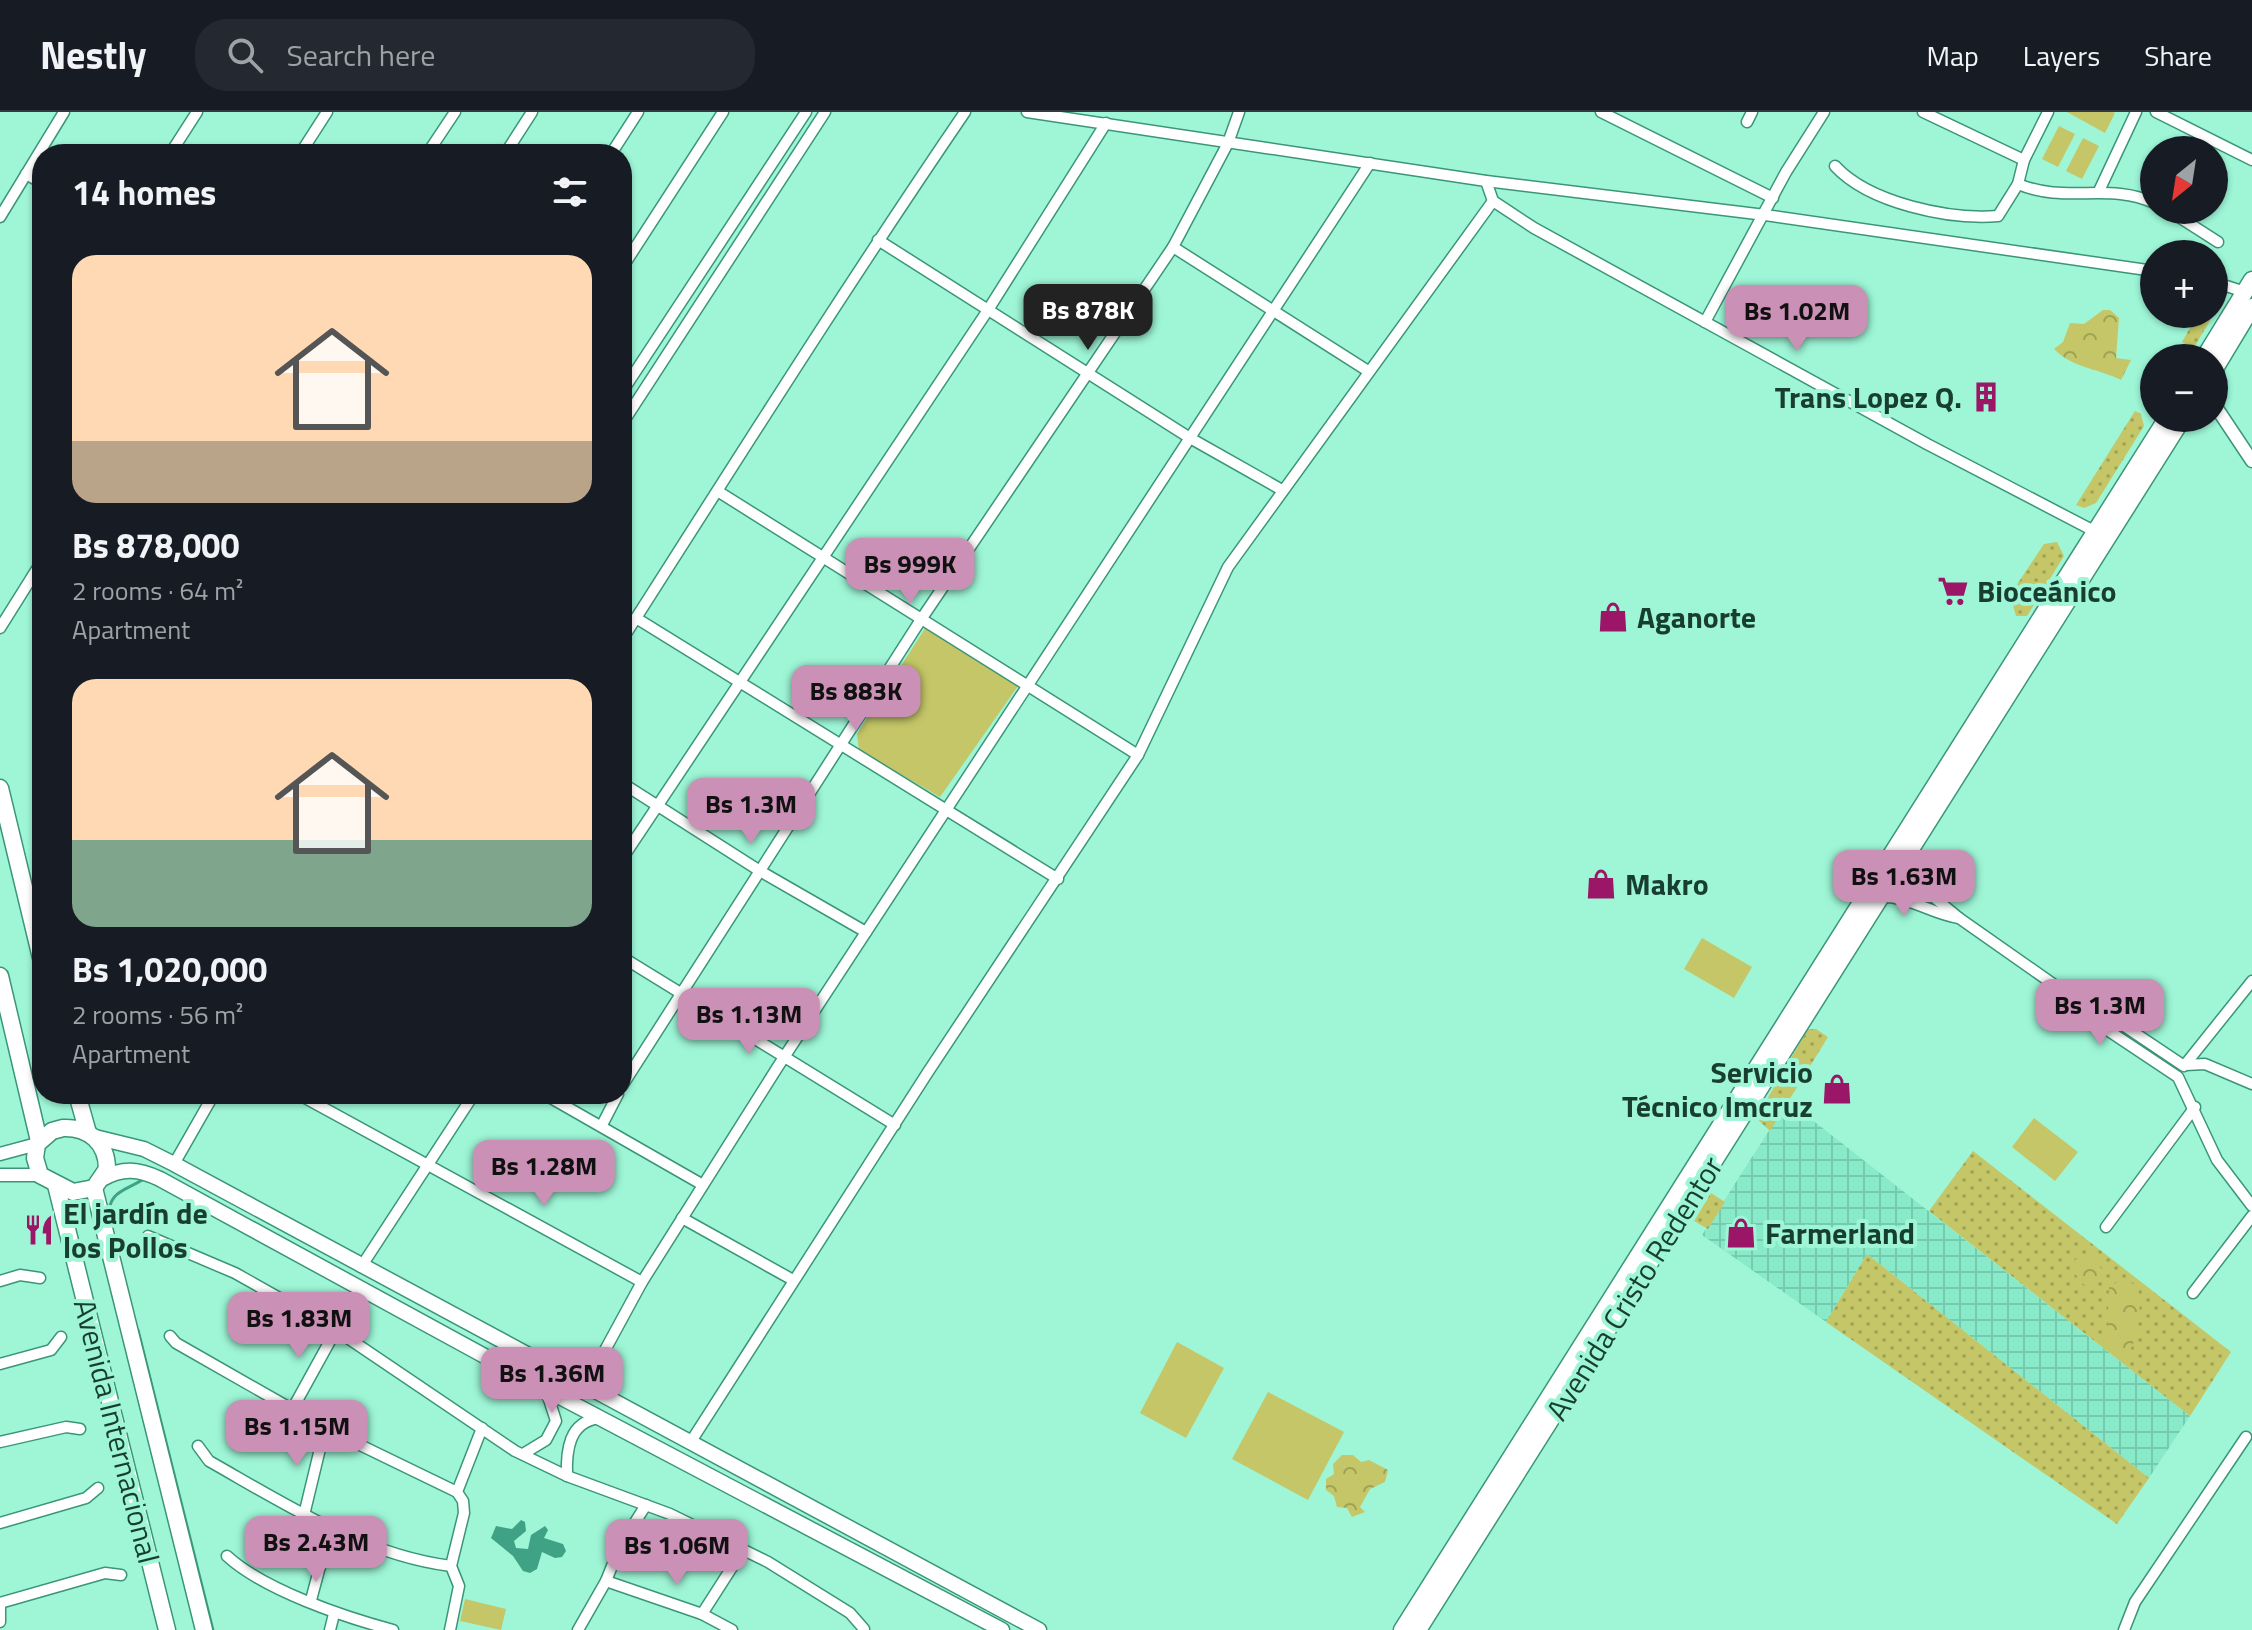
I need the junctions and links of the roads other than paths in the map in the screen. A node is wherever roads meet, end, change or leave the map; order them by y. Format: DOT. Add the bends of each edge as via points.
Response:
graph roads {
  1 [pos="64,112"];
  2 [pos="197,112"];
  3 [pos="327,112"];
  4 [pos="455,112"];
  5 [pos="532,112"];
  6 [pos="638,112"];
  7 [pos="723,112"];
  8 [pos="806,112"];
  9 [pos="825,112"];
  10 [pos="965,112"];
  11 [pos="1027,112"];
  12 [pos="1239,112"];
  13 [pos="1601,112"];
  14 [pos="1824,112"];
  15 [pos="1923,112"];
  16 [pos="2048,112"];
  17 [pos="2136,112"];
  18 [pos="2156,112"];
  19 [pos="1106,123"];
  20 [pos="1228,143"];
  21 [pos="44,144"];
  22 [pos="176,144"];
  23 [pos="306,144"];
  24 [pos="434,144"];
  25 [pos="511,144"];
  26 [pos="617,144"];
  27 [pos="2024,160"];
  28 [pos="2252,160"];
  29 [pos="1370,163"];
  30 [pos="32,164"];
  31 [pos="1835,166"];
  32 [pos="26,174"];
  33 [pos="32,177"];
  34 [pos="1486,181"];
  35 [pos="2018,184"];
  36 [pos="2099,191"];
  37 [pos="1773,198"];
  38 [pos="2140,200"];
  39 [pos="1493,201"];
  40 [pos="1765,215"];
  41 [pos="0,217"];
  42 [pos="2190,224"];
  43 [pos="878,240"];
  44 [pos="2215,240"];
  45 [pos="1173,247"];
  46 [pos="632,253"];
  47 [pos="2140,269"];
  48 [pos="2228,286"];
  49 [pos="2250,293"];
  50 [pos="988,310"];
  51 [pos="1274,312"];
  52 [pos="1705,322"];
  53 [pos="2214,344"];
  54 [pos="2226,344"];
  55 [pos="1368,371"];
  56 [pos="1089,373"];
  57 [pos="632,377"];
  58 [pos="632,409"];
  59 [pos="2228,425"];
  60 [pos="2158,432"];
  61 [pos="2174,432"];
  62 [pos="1190,438"];
  63 [pos="2252,461"];
  64 [pos="1282,490"];
  65 [pos="719,492"];
  66 [pos="2096,532"];
  67 [pos="821,556"];
  68 [pos="32,577"];
  69 [pos="636,618"];
  70 [pos="920,621"];
  71 [pos="632,624"];
  72 [pos="0,628"];
  73 [pos="742,684"];
  74 [pos="1026,687"];
  75 [pos="842,745"];
  76 [pos="1138,755"];
  77 [pos="0,788"];
  78 [pos="632,790"];
  79 [pos="657,806"];
  80 [pos="946,812"];
  81 [pos="632,844"];
  82 [pos="1906,855"];
  83 [pos="760,871"];
  84 [pos="1058,879"];
  85 [pos="1879,897"];
  86 [pos="1959,918"];
  87 [pos="32,921"];
  88 [pos="866,932"];
  89 [pos="632,963"];
  90 [pos="0,976"];
  91 [pos="2252,981"];
  92 [pos="680,992"];
  93 [pos="2083,1005"];
  94 [pos="2141,1038"];
  95 [pos="2132,1050"];
  96 [pos="784,1058"];
  97 [pos="2184,1066"];
  98 [pos="632,1070"];
  99 [pos="2178,1077"];
  100 [pos="2252,1084"];
  101 [pos="81,1104"];
  102 [pos="208,1104"];
  103 [pos="324,1104"];
  104 [pos="468,1104"];
  105 [pos="560,1104"];
  106 [pos="613,1104"];
  107 [pos="2195,1107"];
  108 [pos="602,1125"];
  109 [pos="895,1125"];
  110 [pos="92,1135"];
  111 [pos="38,1143"];
  112 [pos="0,1154"];
  113 [pos="174,1164"];
  114 [pos="429,1164"];
  115 [pos="0,1175"];
  116 [pos="40,1175"];
  117 [pos="98,1184"];
  118 [pos="56,1185"];
  119 [pos="703,1185"];
  120 [pos="2252,1206"];
  121 [pos="2252,1216"];
  122 [pos="682,1218"];
  123 [pos="2106,1227"];
  124 [pos="148,1236"];
  125 [pos="361,1267"];
  126 [pos="40,1278"];
  127 [pos="793,1280"];
  128 [pos="0,1281"];
  129 [pos="642,1282"];
  130 [pos="2193,1293"];
  131 [pos="336,1330"];
  132 [pos="170,1336"];
  133 [pos="61,1337"];
  134 [pos="498,1340"];
  135 [pos="488,1357"];
  136 [pos="0,1364"];
  137 [pos="585,1387"];
  138 [pos="545,1389"];
  139 [pos="293,1408"];
  140 [pos="599,1418"];
  141 [pos="325,1428"];
  142 [pos="482,1428"];
  143 [pos="80,1429"];
  144 [pos="675,1435"];
  145 [pos="2246,1437"];
  146 [pos="0,1442"];
  147 [pos="690,1443"];
  148 [pos="198,1446"];
  149 [pos="664,1453"];
  150 [pos="523,1454"];
  151 [pos="567,1476"];
  152 [pos="98,1488"];
  153 [pos="457,1492"];
  154 [pos="646,1505"];
  155 [pos="304,1515"];
  156 [pos="0,1523"];
  157 [pos="330,1529"];
  158 [pos="743,1550"];
  159 [pos="227,1556"];
  160 [pos="451,1566"];
  161 [pos="935,1574"];
  162 [pos="121,1575"];
  163 [pos="606,1581"];
  164 [pos="928,1591"];
  165 [pos="311,1600"];
  166 [pos="334,1614"];
  167 [pos="702,1614"];
  168 [pos="0,1622"];
  169 [pos="724,1628"];
  170 [pos="864,1629"];
  171 [pos="167,1630"];
  172 [pos="204,1630"];
  173 [pos="330,1630"];
  174 [pos="393,1630"];
  175 [pos="450,1630"];
  176 [pos="578,1630"];
  177 [pos="1002,1630"];
  178 [pos="1039,1630"];
  179 [pos="1402,1630"];
  180 [pos="1418,1630"];
  181 [pos="2124,1630"];
  1 -- 21 [label="street"];
  2 -- 22 [label="street"];
  3 -- 23 [label="street"];
  4 -- 24 [label="street"];
  5 -- 25 [label="street"];
  6 -- 26 [label="street"];
  7 -- 46 [label="street"];
  8 -- 57 [label="street"];
  9 -- 58 [label="street"];
  10 -- 43 [label="street"];
  11 -- 19 [label="street"];
  12 -- 20 [label="street"];
  13 -- 37 [label="street"];
  14 -- 37 [label="street"];
  15 -- 27 [label="street"];
  16 -- 27 [label="street"];
  17 -- 36 [label="street"];
  18 -- 28 [label="street"];
  19 -- 20 [label="street"];
  19 -- 50 [label="street"];
  20 -- 29 [label="street"];
  20 -- 45 [label="street"];
  27 -- 35 [label="street"];
  29 -- 34 [label="street"];
  29 -- 51 [label="street"];
  30 -- 32 [label="street"];
  31 -- 35 [label="street" via="1844,176 1909,207 1984,217 1998,216"];
  32 -- 33 [label="street"];
  32 -- 41 [label="street"];
  34 -- 39 [label="street"];
  34 -- 40 [label="street"];
  35 -- 36 [label="street" via="2079,196"];
  36 -- 38 [label="street"];
  37 -- 40 [label="street"];
  39 -- 52 [label="street"];
  39 -- 55 [label="street"];
  40 -- 47 [label="street"];
  40 -- 52 [label="street"];
  42 -- 44 [label="street"];
  43 -- 50 [label="street"];
  43 -- 65 [label="street"];
  45 -- 51 [label="street"];
  45 -- 56 [label="street"];
  48 -- 49 [label="street"];
  49 -- 53 [label="main road"];
  49 -- 54 [label="main road"];
  50 -- 56 [label="street"];
  50 -- 67 [label="street"];
  51 -- 55 [label="street"];
  51 -- 62 [label="street"];
  52 -- 66 [label="street"];
  55 -- 64 [label="street"];
  56 -- 62 [label="street"];
  56 -- 70 [label="street"];
  59 -- 63 [label="street"];
  60 -- 66 [label="main road, Avenida Cristo Redentor"];
  61 -- 82 [label="main road, Avenida Cristo Redentor"];
  62 -- 64 [label="street"];
  62 -- 74 [label="street"];
  64 -- 76 [label="street" via="1228,567"];
  65 -- 67 [label="street"];
  65 -- 69 [label="street"];
  66 -- 179 [label="main road, Avenida Cristo Redentor"];
  67 -- 70 [label="street"];
  67 -- 73 [label="street"];
  68 -- 72 [label="street"];
  69 -- 71 [label="street"];
  69 -- 73 [label="street"];
  70 -- 74 [label="street"];
  70 -- 75 [label="street"];
  73 -- 75 [label="street"];
  73 -- 79 [label="street"];
  74 -- 76 [label="street"];
  74 -- 80 [label="street"];
  75 -- 80 [label="street"];
  75 -- 83 [label="street"];
  76 -- 84 [label="street"];
  77 -- 87 [label="main road"];
  78 -- 79 [label="street"];
  79 -- 81 [label="street"];
  79 -- 83 [label="street"];
  80 -- 84 [label="street"];
  80 -- 88 [label="street"];
  82 -- 85 [label="main road, Avenida Cristo Redentor"];
  82 -- 86 [label="street" via="1914,881"];
  83 -- 88 [label="street"];
  83 -- 92 [label="street"];
  84 -- 109 [label="street"];
  85 -- 86 [label="street" via="1895,895"];
  85 -- 180 [label="main road, Avenida Cristo Redentor"];
  86 -- 93 [label="street"];
  88 -- 96 [label="street"];
  89 -- 92 [label="street"];
  90 -- 111 [label="main road"];
  91 -- 97 [label="street"];
  92 -- 96 [label="street"];
  92 -- 98 [label="street"];
  93 -- 94 [label="street" via="2096,1007"];
  93 -- 95 [label="street" via="2088,1017"];
  94 -- 95 [label="street"];
  94 -- 97 [label="street"];
  95 -- 99 [label="street"];
  96 -- 109 [label="street"];
  96 -- 119 [label="street"];
  97 -- 99 [label="street"];
  97 -- 100 [label="street" via="2205,1064"];
  99 -- 107 [label="street"];
  101 -- 110 [label="main road"];
  102 -- 113 [label="street"];
  103 -- 114 [label="street"];
  104 -- 114 [label="street"];
  105 -- 108 [label="street"];
  106 -- 108 [label="street"];
  107 -- 120 [label="street" via="2217,1160"];
  107 -- 123 [label="street"];
  108 -- 119 [label="street"];
  109 -- 127 [label="street"];
  110 -- 111 [label="main road" via="63,1128"];
  110 -- 113 [label="main road" via="144,1149"];
  110 -- 117 [label="main road" via="107,1160"];
  111 -- 112 [label="street"];
  111 -- 116 [label="main road"];
  113 -- 125 [label="main road"];
  114 -- 125 [label="street"];
  114 -- 129 [label="street"];
  115 -- 116 [label="street"];
  116 -- 118 [label="main road"];
  117 -- 118 [label="main road" via="73,1192"];
  117 -- 135 [label="main road" via="125,1170 143,1171"];
  117 -- 172 [label="main road, Avenida Internacional"];
  118 -- 171 [label="main road, Avenida Internacional"];
  119 -- 122 [label="street"];
  121 -- 130 [label="street"];
  122 -- 127 [label="street"];
  122 -- 129 [label="street"];
  124 -- 131 [label="street" via="235,1273"];
  125 -- 134 [label="main road"];
  126 -- 128 [label="street" via="20,1275"];
  127 -- 147 [label="street"];
  129 -- 137 [label="street"];
  131 -- 139 [label="street"];
  131 -- 142 [label="street"];
  132 -- 139 [label="street"];
  133 -- 136 [label="street" via="51,1350"];
  134 -- 135 [label="main road"];
  134 -- 137 [label="main road"];
  135 -- 138 [label="main road"];
  137 -- 144 [label="main road"];
  138 -- 140 [label="main road"];
  138 -- 150 [label="street" via="556,1421 546,1440"];
  139 -- 141 [label="street"];
  140 -- 149 [label="main road"];
  140 -- 151 [label="street" via="587,1420 571,1436"];
  141 -- 153 [label="street"];
  141 -- 155 [label="street"];
  142 -- 150 [label="street"];
  142 -- 153 [label="street"];
  143 -- 146 [label="street" via="66,1427"];
  144 -- 147 [label="main road"];
  144 -- 149 [label="main road"];
  145 -- 181 [label="street" via="2135,1602"];
  147 -- 161 [label="main road"];
  148 -- 155 [label="street" via="209,1461"];
  149 -- 164 [label="main road"];
  150 -- 151 [label="street"];
  151 -- 154 [label="street"];
  152 -- 156 [label="street" via="86,1498"];
  153 -- 160 [label="street" via="464,1513"];
  154 -- 158 [label="street"];
  154 -- 163 [label="street"];
  155 -- 157 [label="street"];
  157 -- 160 [label="street"];
  157 -- 165 [label="street"];
  158 -- 167 [label="street"];
  158 -- 170 [label="street" via="850,1613"];
  159 -- 165 [label="street" via="241,1569"];
  160 -- 175 [label="street" via="459,1586"];
  161 -- 164 [label="main road"];
  161 -- 178 [label="main road"];
  162 -- 168 [label="street" via="105,1573 0,1603"];
  163 -- 167 [label="street"];
  163 -- 176 [label="street"];
  164 -- 177 [label="main road"];
  165 -- 166 [label="street"];
  166 -- 173 [label="street"];
  166 -- 174 [label="street"];
  167 -- 169 [label="street"];
}
